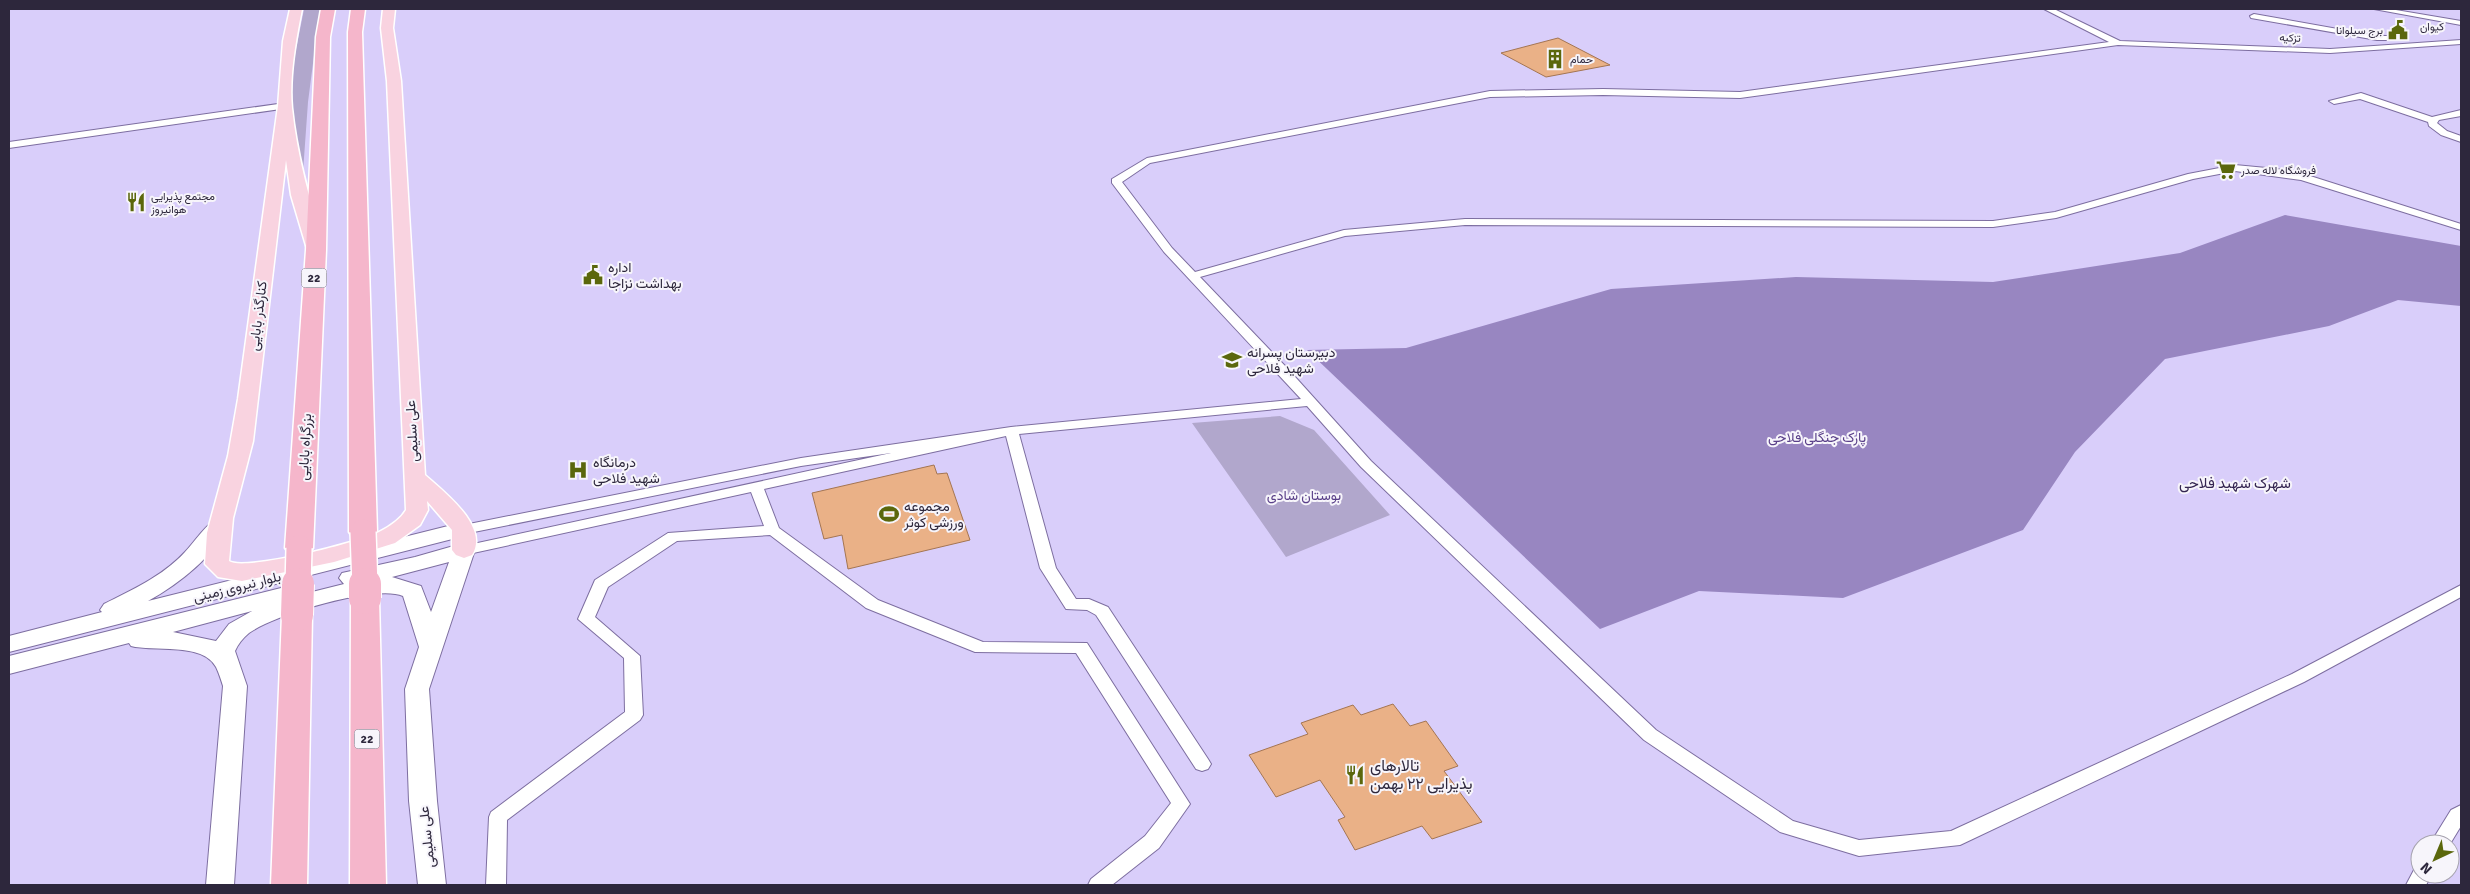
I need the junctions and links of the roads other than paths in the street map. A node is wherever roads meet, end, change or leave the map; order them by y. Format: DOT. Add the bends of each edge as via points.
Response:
graph roads {
  1 [pos="296,9"];
  2 [pos="328,9"];
  3 [pos="358,9"];
  4 [pos="389,9"];
  5 [pos="2048,9"];
  6 [pos="2378,9"];
  7 [pos="2254,16"];
  8 [pos="2461,22"];
  9 [pos="2461,38"];
  10 [pos="2461,42"];
  11 [pos="2118,43"];
  12 [pos="2334,101"];
  13 [pos="285,106"];
  14 [pos="2461,113"];
  15 [pos="2432,121"];
  16 [pos="2461,139"];
  17 [pos="9,145"];
  18 [pos="2265,171"];
  19 [pos="2461,226"];
  20 [pos="2461,232"];
  21 [pos="316,250"];
  22 [pos="1193,276"];
  23 [pos="1311,402"];
  24 [pos="1011,431"];
  25 [pos="414,477"];
  26 [pos="756,487"];
  27 [pos="221,525"];
  28 [pos="773,530"];
  29 [pos="464,539"];
  30 [pos="2461,590"];
  31 [pos="62,631"];
  32 [pos="106,640"];
  33 [pos="9,644"];
  34 [pos="430,645"];
  35 [pos="227,661"];
  36 [pos="9,665"];
  37 [pos="1202,764"];
  38 [pos="2461,812"];
  39 [pos="2446,834"];
  40 [pos="368,883"];
  41 [pos="220,885"];
  42 [pos="289,885"];
  43 [pos="432,885"];
  44 [pos="496,885"];
  45 [pos="1098,885"];
  1 -- 13 [label="main road" via="289,41"];
  2 -- 21 [label="highway, بزرگراه بابایی / 22" via="323,37"];
  3 -- 40 [label="highway, 22, bridge" via="355,32"];
  4 -- 25 [label="main road, علی سلیمی" via="387,28 394,82"];
  5 -- 11 [label="street"];
  6 -- 8 [label="street"];
  7 -- 9 [label="street, کیوان" via="2377,38"];
  10 -- 11 [label="street, تزکیه" via="2330,51"];
  11 -- 22 [label="street" via="1740,95 1490,94 1147,161 1116,181 1168,250"];
  12 -- 15 [label="street" via="2361,96"];
  13 -- 17 [label="street"];
  13 -- 21 [label="main road" via="299,195"];
  13 -- 27 [label="main road, کنارگذر بابایی" via="242,444"];
  14 -- 15 [label="street"];
  15 -- 16 [label="street" via="2435,128"];
  18 -- 19 [label="street" via="2303,178"];
  18 -- 20 [label="street"];
  18 -- 22 [label="street" via="2235,168 2192,176 2056,215 1993,224 1464,222 1344,233"];
  21 -- 42 [label="highway, بزرگراه بابایی / 22, bridge" via="299,548"];
  22 -- 23 [label="street"];
  23 -- 24 [label="street"];
  23 -- 30 [label="street" via="1366,464 1650,735 1786,827 1859,848 1953,839 2298,678"];
  24 -- 26 [label="street"];
  24 -- 29 [label="street" via="801,462"];
  24 -- 37 [label="street" via="1048,568 1072,605 1089,604 1102,611"];
  25 -- 27 [label="main road, کنارگذر بابایی" via="417,510 402,530 387,538 326,557 242,573 226,570 217,564"];
  25 -- 29 [label="main road, علی سلیمی" via="441,501"];
  26 -- 28 [label="street"];
  26 -- 29 [label="street"];
  27 -- 31 [label="main road" via="192,559 156,586 120,607"];
  28 -- 44 [label="street" via="673,536 601,584 586,619 632,656 634,715 498,817"];
  28 -- 45 [label="street" via="872,604 981,648 1081,647 1181,804 1152,842"];
  29 -- 31 [label="main road, بلوار نیروی زمینی"];
  29 -- 32 [label="main road, بلوار نیروی زمینی" via="417,564"];
  29 -- 34 [label="main road, علی سلیمی"];
  31 -- 33 [label="main road, بلوار نیروی زمینی"];
  32 -- 35 [label="main road" via="168,639 207,647"];
  32 -- 36 [label="main road, بلوار نیروی زمینی"];
  34 -- 35 [label="main road" via="413,591 387,584 315,599 260,616 228,639 223,651"];
  34 -- 43 [label="main road, علی سلیمی" via="416,689"];
  35 -- 41 [label="main road" via="235,686"];
  38 -- 39 [label="street"];
}
